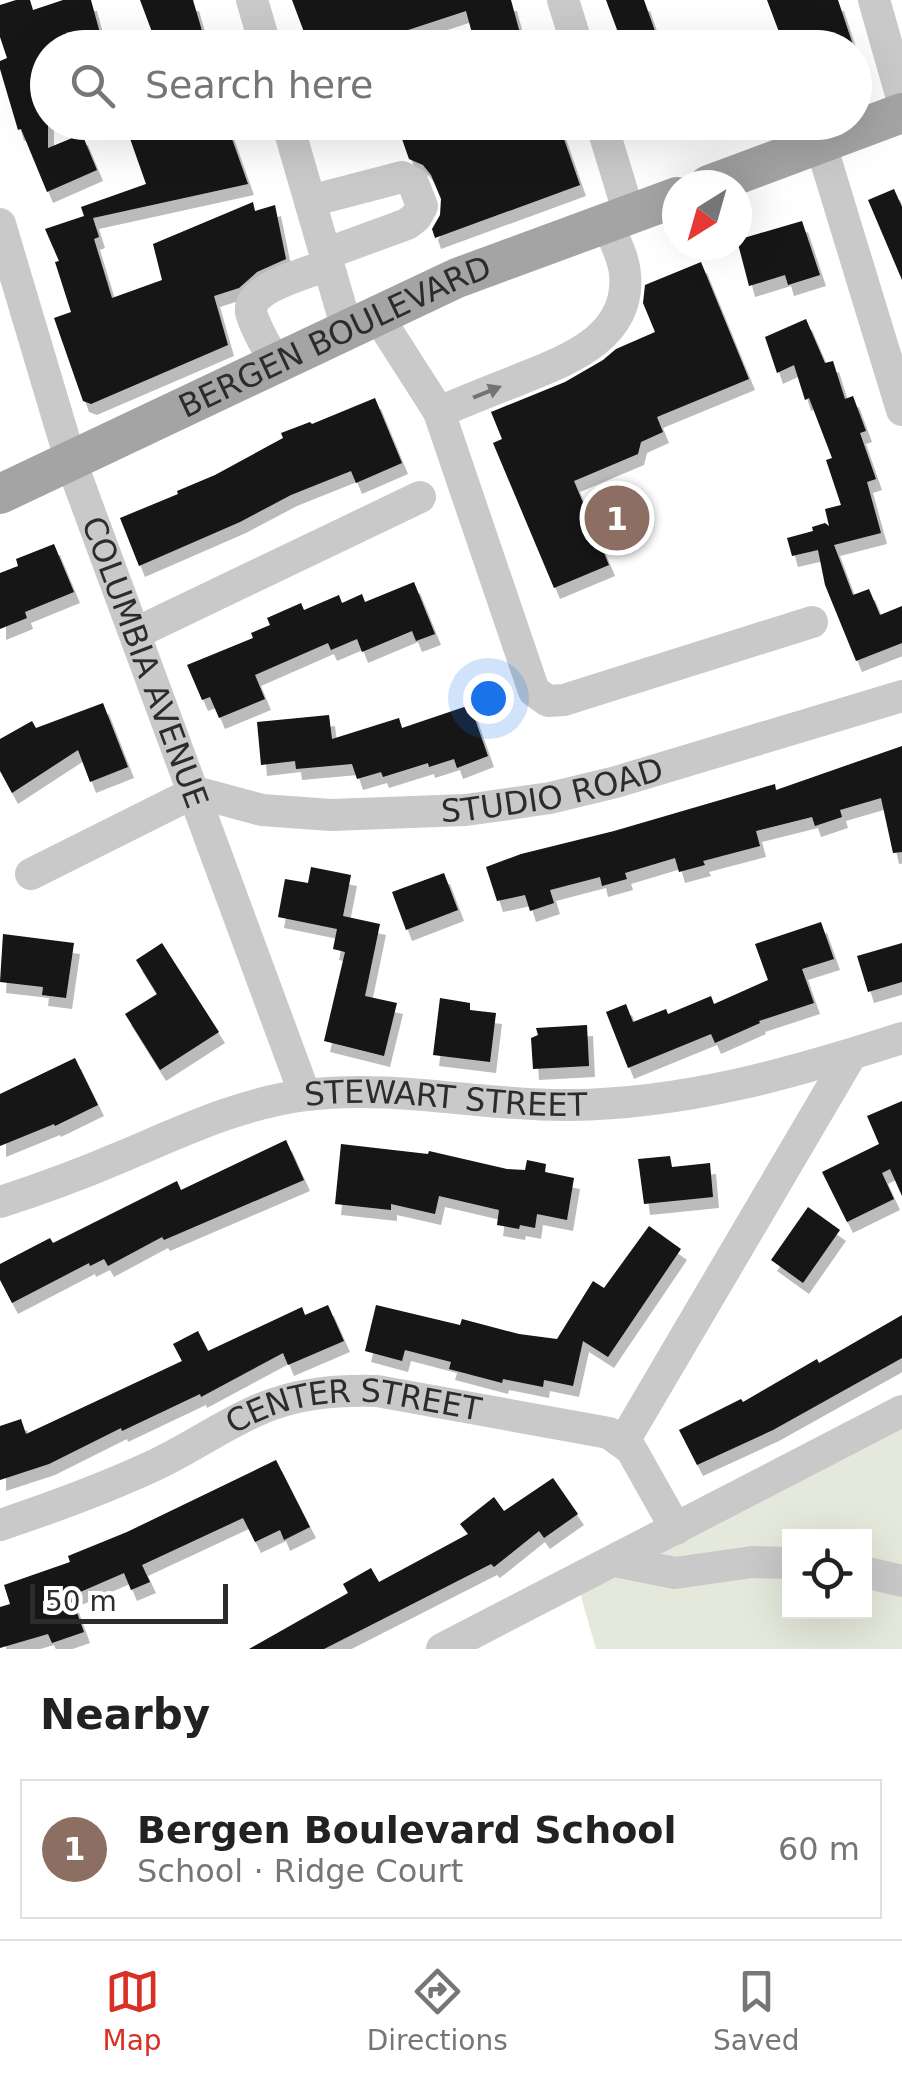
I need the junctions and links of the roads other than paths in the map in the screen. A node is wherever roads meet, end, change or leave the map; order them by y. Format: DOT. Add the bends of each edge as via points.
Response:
graph roads {
  1 [pos="252,0"];
  2 [pos="564,0"];
  3 [pos="874,0"];
  4 [pos="261,30"];
  5 [pos="573,30"];
  6 [pos="902,98"];
  7 [pos="902,113"];
  8 [pos="872,124"];
  9 [pos="292,140"];
  10 [pos="604,140"];
  11 [pos="831,140"];
  12 [pos="820,144"];
  13 [pos="750,170"];
  14 [pos="310,201"];
  15 [pos="662,202"];
  16 [pos="618,218"];
  17 [pos="0,224"];
  18 [pos="327,259"];
  19 [pos="362,322"];
  20 [pos="275,363"];
  21 [pos="902,410"];
  22 [pos="439,412"];
  23 [pos="71,462"];
  24 [pos="0,494"];
  25 [pos="420,497"];
  26 [pos="812,622"];
  27 [pos="136,633"];
  28 [pos="902,696"];
  29 [pos="196,792"];
  30 [pos="31,874"];
  31 [pos="902,1038"];
  32 [pos="851,1054"];
  33 [pos="305,1095"];
  34 [pos="0,1202"];
  35 [pos="902,1412"];
  36 [pos="624,1442"];
  37 [pos="0,1525"];
  38 [pos="676,1529"];
  39 [pos="615,1561"];
  40 [pos="782,1563"];
  41 [pos="872,1574"];
  42 [pos="902,1580"];
  43 [pos="442,1649"];
  1 -- 4 [label="street"];
  2 -- 5 [label="street"];
  3 -- 6 [label="street"];
  7 -- 8 [label="main road"];
  9 -- 14 [label="street"];
  10 -- 16 [label="street"];
  11 -- 12 [label="main road"];
  12 -- 13 [label="main road"];
  12 -- 21 [label="street"];
  14 -- 18 [label="street"];
  14 -- 18 [label="street" via="402,177 414,183 422,206 407,224"];
  15 -- 16 [label="main road, BERGEN BOULEVARD"];
  16 -- 19 [label="main road, BERGEN BOULEVARD" via="456,278"];
  22 -- 16 [label="street, one-way" via="576,356 599,340 622,301 626,272"];
  17 -- 23 [label="street, COLUMBIA AVENUE"];
  18 -- 19 [label="street"];
  18 -- 20 [label="street" via="253,299 251,310"];
  19 -- 20 [label="main road, BERGEN BOULEVARD"];
  19 -- 22 [label="street"];
  20 -- 23 [label="main road, BERGEN BOULEVARD"];
  22 -- 26 [label="street" via="534,690 548,701"];
  23 -- 24 [label="main road, BERGEN BOULEVARD"];
  23 -- 27 [label="street, COLUMBIA AVENUE"];
  25 -- 27 [label="street"];
  27 -- 29 [label="street, COLUMBIA AVENUE"];
  28 -- 29 [label="street, STUDIO ROAD" via="616,782 466,810 314,814 262,810"];
  29 -- 30 [label="street"];
  29 -- 33 [label="street, COLUMBIA AVENUE"];
  31 -- 32 [label="street, STEWART STREET"];
  32 -- 33 [label="street, STEWART STREET" via="706,1093 638,1102 518,1103 364,1090"];
  32 -- 36 [label="street"];
  33 -- 34 [label="street, STEWART STREET" via="209,1119"];
  35 -- 38 [label="street"];
  36 -- 37 [label="street, CENTER STREET" via="609,1433 340,1390 258,1410 93,1493"];
  36 -- 38 [label="street"];
  38 -- 39 [label="street"];
  39 -- 40 [label="street" via="675,1573"];
  39 -- 43 [label="street"];
  41 -- 42 [label="street"];
}
